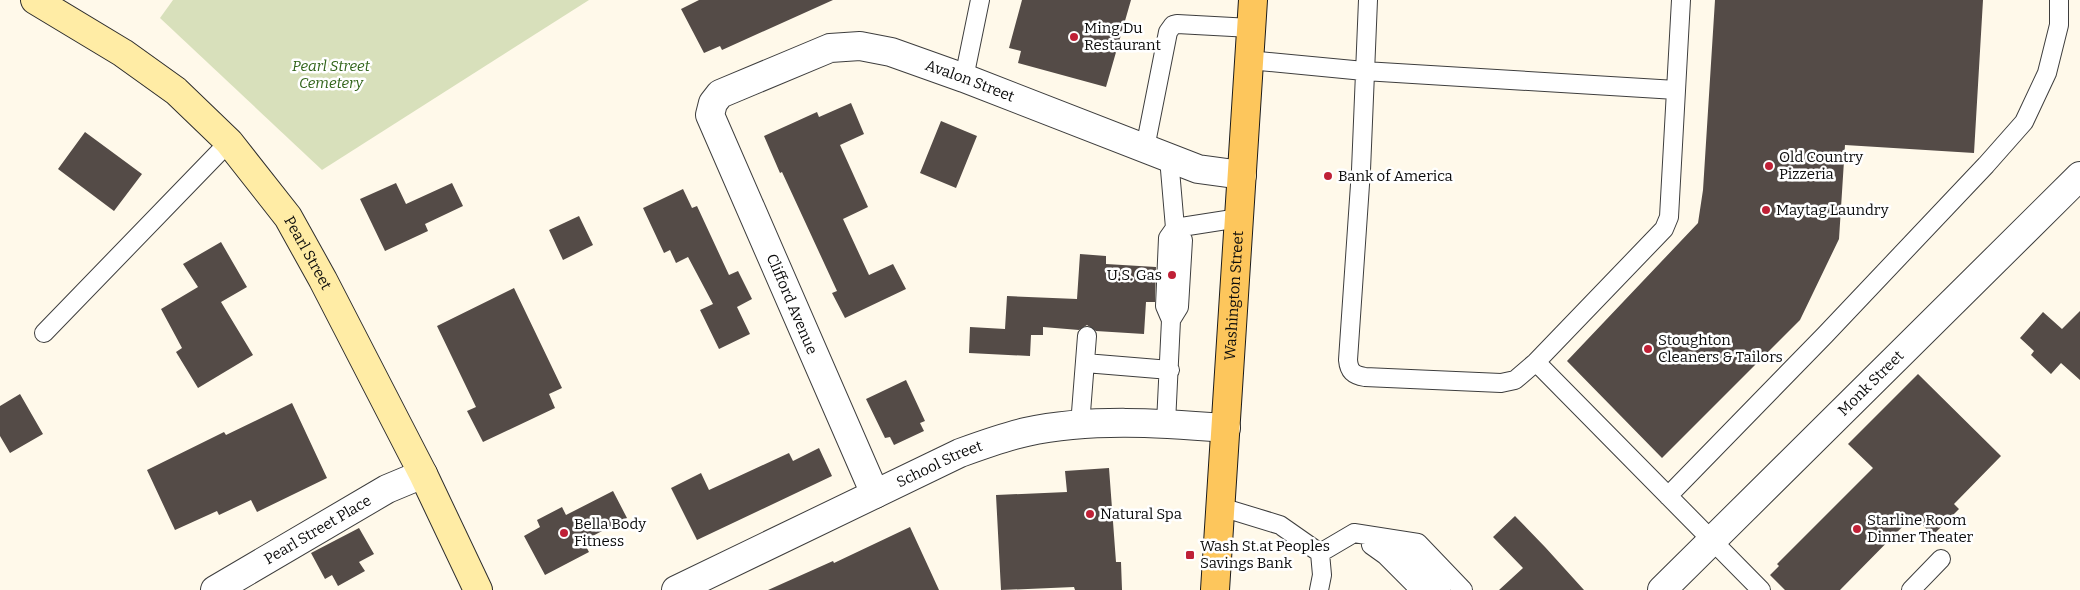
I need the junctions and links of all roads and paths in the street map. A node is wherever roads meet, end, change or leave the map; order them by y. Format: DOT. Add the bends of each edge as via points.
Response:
graph roads {
  1 [pos="35,0"];
  2 [pos="980,0"];
  3 [pos="1253,0"];
  4 [pos="1368,0"];
  5 [pos="1681,0"];
  6 [pos="2059,0"];
  7 [pos="1251,28"];
  8 [pos="1249,60"];
  9 [pos="1364,71"];
  10 [pos="964,78"];
  11 [pos="1676,90"];
  12 [pos="710,115"];
  13 [pos="229,142"];
  14 [pos="1157,153"];
  15 [pos="1242,175"];
  16 [pos="2079,179"];
  17 [pos="1239,218"];
  18 [pos="1174,228"];
  19 [pos="44,333"];
  20 [pos="1087,336"];
  21 [pos="1536,362"];
  22 [pos="1085,364"];
  23 [pos="1170,370"];
  24 [pos="1166,423"];
  25 [pos="1080,425"];
  26 [pos="1226,428"];
  27 [pos="423,474"];
  28 [pos="875,494"];
  29 [pos="1668,496"];
  30 [pos="1220,508"];
  31 [pos="1354,533"];
  32 [pos="1713,540"];
  33 [pos="1320,553"];
  34 [pos="1941,559"];
  35 [pos="216,590"];
  36 [pos="478,590"];
  37 [pos="676,590"];
  38 [pos="1215,590"];
  39 [pos="1319,590"];
  40 [pos="1420,590"];
  41 [pos="1441,590"];
  42 [pos="1463,590"];
  43 [pos="1662,590"];
  44 [pos="1761,590"];
  45 [pos="1911,590"];
  1 -- 13 [label="main road, Pearl Street" via="123,53 176,92"];
  2 -- 10 [label="lane"];
  3 -- 7 [label="main road, Washington Street"];
  4 -- 9 [label="lane"];
  5 -- 11 [label="lane"];
  6 -- 29 [label="lane" via="2059,25 2047,73 2024,122 1825,335"];
  7 -- 8 [label="main road, Washington Street"];
  7 -- 14 [label="lane" via="1177,24 1170,28"];
  8 -- 9 [label="lane"];
  8 -- 15 [label="main road, Washington Street"];
  9 -- 11 [label="lane"];
  9 -- 21 [label="lane" via="1349,368 1356,376 1365,377 1501,383 1515,380"];
  10 -- 12 [label="street, Avalon Street" via="874,48 830,48 720,94 712,102"];
  10 -- 14 [label="street, Avalon Street"];
  11 -- 21 [label="lane" via="1668,217 1664,229"];
  12 -- 28 [label="street, Clifford Avenue"];
  13 -- 19 [label="lane"];
  13 -- 27 [label="main road, Pearl Street" via="288,217"];
  14 -- 15 [label="street, Avalon Street" via="1198,169"];
  14 -- 18 [label="lane"];
  15 -- 17 [label="main road, Washington Street"];
  16 -- 32 [label="street, Monk Street"];
  17 -- 18 [label="lane"];
  17 -- 26 [label="main road, Washington Street"];
  18 -- 23 [label="lane" via="1183,240 1179,307 1171,320"];
  20 -- 22 [label="lane"];
  21 -- 29 [label="lane"];
  22 -- 23 [label="lane"];
  22 -- 25 [label="lane"];
  23 -- 24 [label="lane"];
  24 -- 25 [label="street, School Street"];
  24 -- 26 [label="street, School Street"];
  25 -- 28 [label="street, School Street" via="1026,432 992,442 960,453"];
  26 -- 30 [label="main road, Washington Street"];
  27 -- 35 [label="street, Pearl Street Place" via="387,489"];
  27 -- 36 [label="main road, Pearl Street"];
  28 -- 37 [label="street, School Street"];
  29 -- 32 [label="lane"];
  30 -- 33 [label="lane" via="1280,524"];
  30 -- 38 [label="main road, Washington Street"];
  31 -- 33 [label="lane"];
  31 -- 40 [label="lane" via="1385,555"];
  31 -- 41 [label="lane" via="1404,552"];
  31 -- 42 [label="lane" via="1418,543"];
  32 -- 43 [label="street, Monk Street"];
  32 -- 44 [label="lane"];
  33 -- 39 [label="lane" via="1322,575"];
  34 -- 45 [label="lane"];
}
